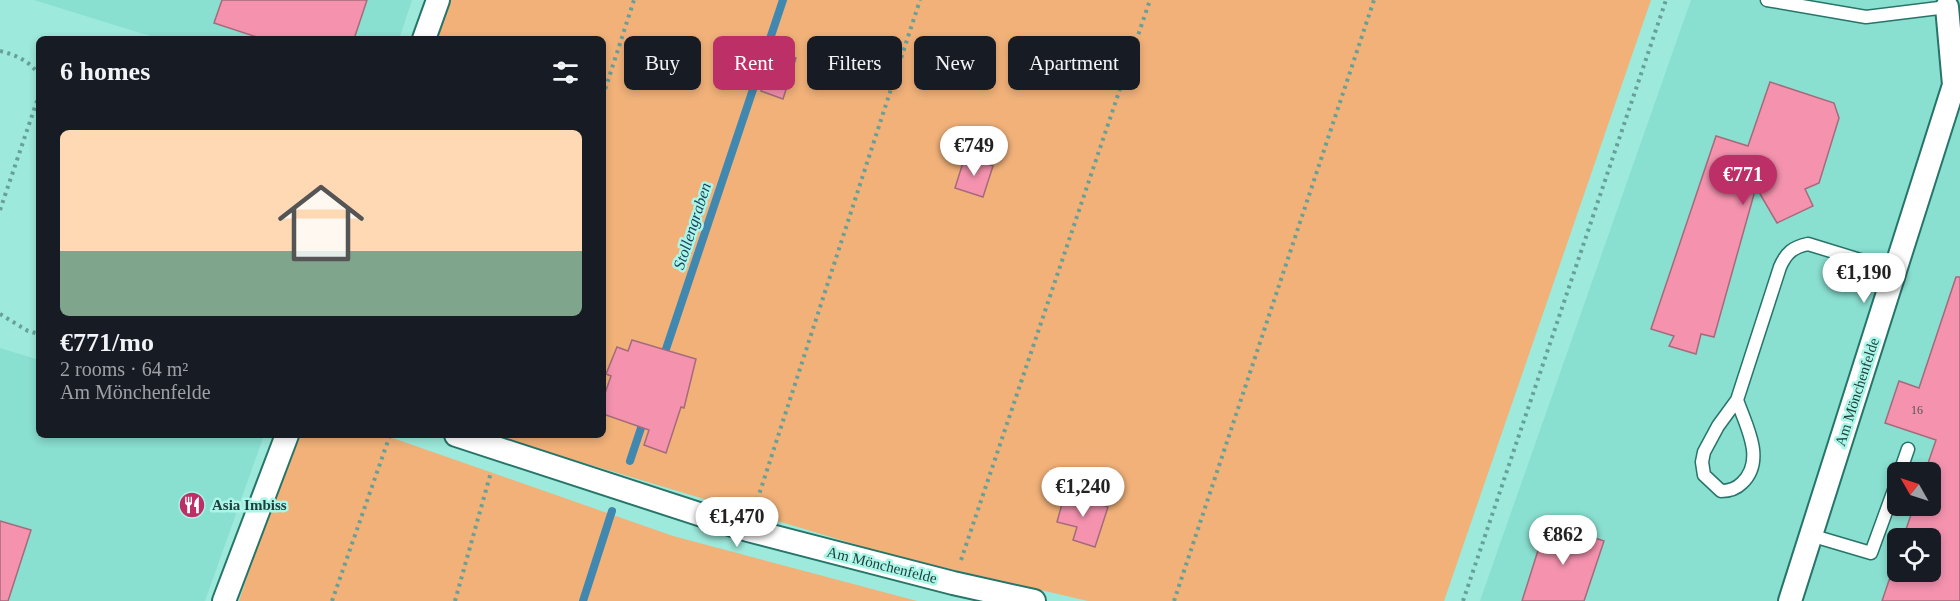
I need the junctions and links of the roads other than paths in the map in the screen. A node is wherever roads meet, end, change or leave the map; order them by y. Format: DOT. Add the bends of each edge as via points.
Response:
graph roads {
  1 [pos="438,0"];
  2 [pos="1767,0"];
  3 [pos="1947,7"];
  4 [pos="425,36"];
  5 [pos="1896,271"];
  6 [pos="1737,400"];
  7 [pos="286,438"];
  8 [pos="466,438"];
  9 [pos="1908,449"];
  10 [pos="1903,462"];
  11 [pos="1887,509"];
  12 [pos="1810,536"];
  13 [pos="224,601"];
  14 [pos="1034,601"];
  15 [pos="1790,601"];
  1 -- 4 [label="street"];
  2 -- 3 [label="lane" via="1866,17"];
  3 -- 5 [label="street, Am Mönchenfelde" via="1953,85"];
  5 -- 6 [label="lane" via="1808,244 1787,253"];
  5 -- 12 [label="street, Am Mönchenfelde"];
  6 -- 6 [label="lane" via="1754,465 1740,486 1721,491 1707,480 1702,462 1710,438"];
  7 -- 13 [label="street"];
  8 -- 14 [label="street, Am Mönchenfelde" via="748,530"];
  9 -- 10 [label="lane"];
  11 -- 12 [label="lane" via="1871,552"];
  12 -- 15 [label="street, Am Mönchenfelde"];
}
